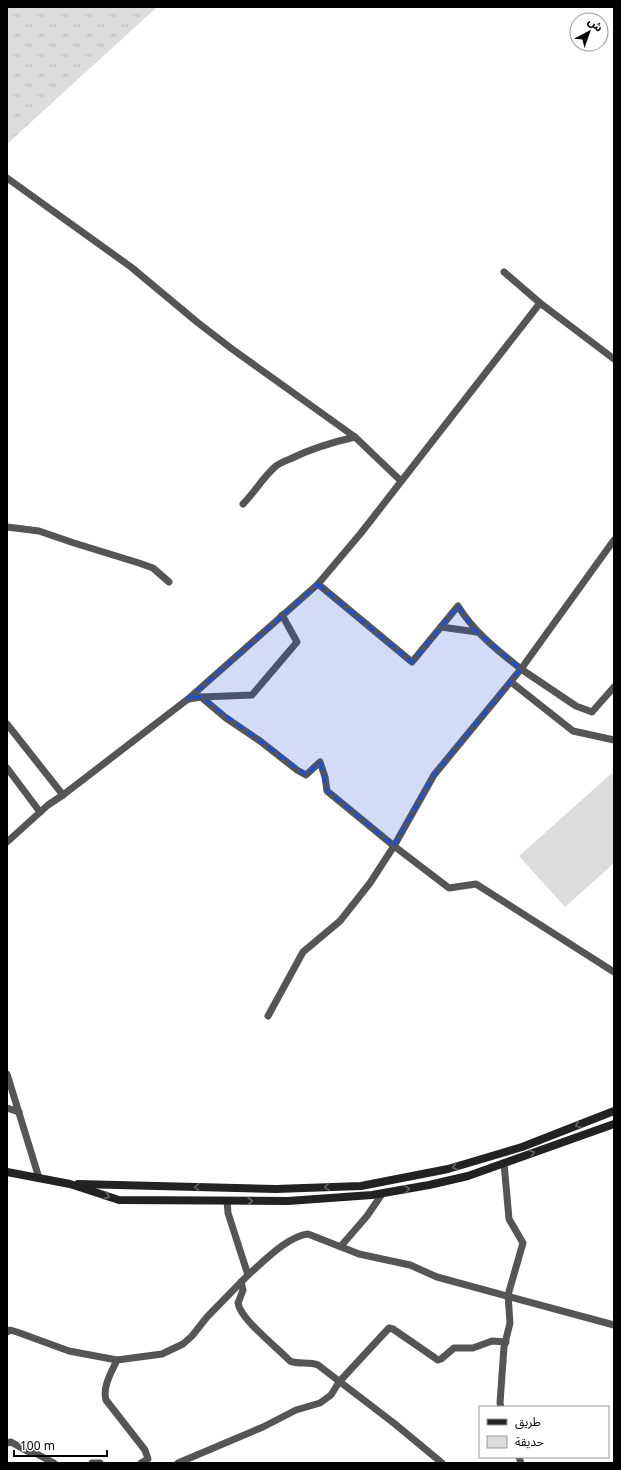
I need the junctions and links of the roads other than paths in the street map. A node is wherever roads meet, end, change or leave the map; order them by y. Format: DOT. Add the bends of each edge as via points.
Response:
graph roads {
  1 [pos="7,178"];
  2 [pos="504,272"];
  3 [pos="540,303"];
  4 [pos="614,359"];
  5 [pos="355,437"];
  6 [pos="401,481"];
  7 [pos="243,504"];
  8 [pos="7,527"];
  9 [pos="614,540"];
  10 [pos="169,582"];
  11 [pos="318,584"];
  12 [pos="282,615"];
  13 [pos="441,627"];
  14 [pos="478,632"];
  15 [pos="521,669"];
  16 [pos="511,682"];
  17 [pos="614,687"];
  18 [pos="201,697"];
  19 [pos="188,699"];
  20 [pos="7,724"];
  21 [pos="614,740"];
  22 [pos="7,768"];
  23 [pos="64,795"];
  24 [pos="40,812"];
  25 [pos="7,842"];
  26 [pos="394,846"];
  27 [pos="614,972"];
  28 [pos="268,1016"];
  29 [pos="7,1074"];
  30 [pos="7,1108"];
  31 [pos="614,1111"];
  32 [pos="19,1112"];
  33 [pos="614,1124"];
  34 [pos="504,1163"];
  35 [pos="7,1172"];
  36 [pos="39,1178"];
  37 [pos="70,1184"];
  38 [pos="382,1194"];
  39 [pos="227,1200"];
  40 [pos="341,1246"];
  41 [pos="248,1275"];
  42 [pos="241,1282"];
  43 [pos="508,1295"];
  44 [pos="614,1325"];
  45 [pos="7,1332"];
  46 [pos="506,1342"];
  47 [pos="117,1360"];
  48 [pos="339,1382"];
  49 [pos="501,1406"];
  50 [pos="7,1443"];
  51 [pos="150,1461"];
  52 [pos="54,1463"];
  53 [pos="92,1463"];
  54 [pos="100,1463"];
  55 [pos="141,1463"];
  56 [pos="178,1463"];
  57 [pos="442,1463"];
  1 -- 5 [label="street" via="131,267 232,349"];
  2 -- 3 [label="street"];
  3 -- 4 [label="street"];
  3 -- 6 [label="street"];
  5 -- 6 [label="street"];
  5 -- 7 [label="street" via="310,451 276,466"];
  6 -- 11 [label="street"];
  8 -- 10 [label="street" via="39,531 139,563 153,568"];
  9 -- 15 [label="street"];
  11 -- 12 [label="street"];
  11 -- 13 [label="street" via="412,662"];
  12 -- 18 [label="street" via="297,642 252,695"];
  12 -- 19 [label="street"];
  13 -- 14 [label="street"];
  13 -- 14 [label="street" via="458,606"];
  14 -- 15 [label="street"];
  15 -- 16 [label="street"];
  15 -- 17 [label="street" via="576,706 592,712"];
  16 -- 21 [label="street" via="574,731"];
  16 -- 26 [label="street" via="434,775"];
  18 -- 19 [label="street"];
  18 -- 26 [label="street" via="306,775 320,762 327,791"];
  19 -- 23 [label="street"];
  20 -- 23 [label="street"];
  22 -- 24 [label="street"];
  23 -- 24 [label="street"];
  24 -- 25 [label="street"];
  26 -- 27 [label="street" via="449,888 476,884"];
  26 -- 28 [label="street" via="370,883 340,921 303,952"];
  29 -- 32 [label="street"];
  30 -- 32 [label="street"];
  31 -- 37 [label="main road, one-way" via="522,1146 448,1169 361,1186 276,1189"];
  32 -- 36 [label="street"];
  34 -- 33 [label="main road, one-way"];
  38 -- 34 [label="main road, one-way" via="468,1176"];
  34 -- 43 [label="street" via="509,1219 523,1243"];
  35 -- 36 [label="main road"];
  36 -- 37 [label="main road"];
  37 -- 39 [label="main road, one-way" via="119,1200"];
  39 -- 38 [label="main road, one-way" via="288,1201"];
  38 -- 40 [label="street"];
  39 -- 41 [label="street" via="228,1213"];
  40 -- 41 [label="street" via="308,1234 300,1235"];
  40 -- 43 [label="street" via="359,1254 410,1265 437,1277"];
  41 -- 42 [label="street"];
  42 -- 47 [label="street" via="183,1344 162,1354"];
  42 -- 48 [label="street" via="243,1290 238,1306 248,1320 290,1361 318,1365"];
  43 -- 44 [label="street"];
  43 -- 46 [label="street" via="510,1323"];
  45 -- 47 [label="street" via="17,1332 69,1351"];
  46 -- 48 [label="street" via="492,1341 473,1348 454,1348 438,1360 389,1328"];
  46 -- 49 [label="street"];
  47 -- 51 [label="street" via="105,1395 145,1450"];
  48 -- 56 [label="street" via="331,1395 320,1403 296,1410"];
  48 -- 57 [label="street"];
  50 -- 52 [label="street" via="14,1443"];
  51 -- 55 [label="street"];
  53 -- 54 [label="street"];
}
